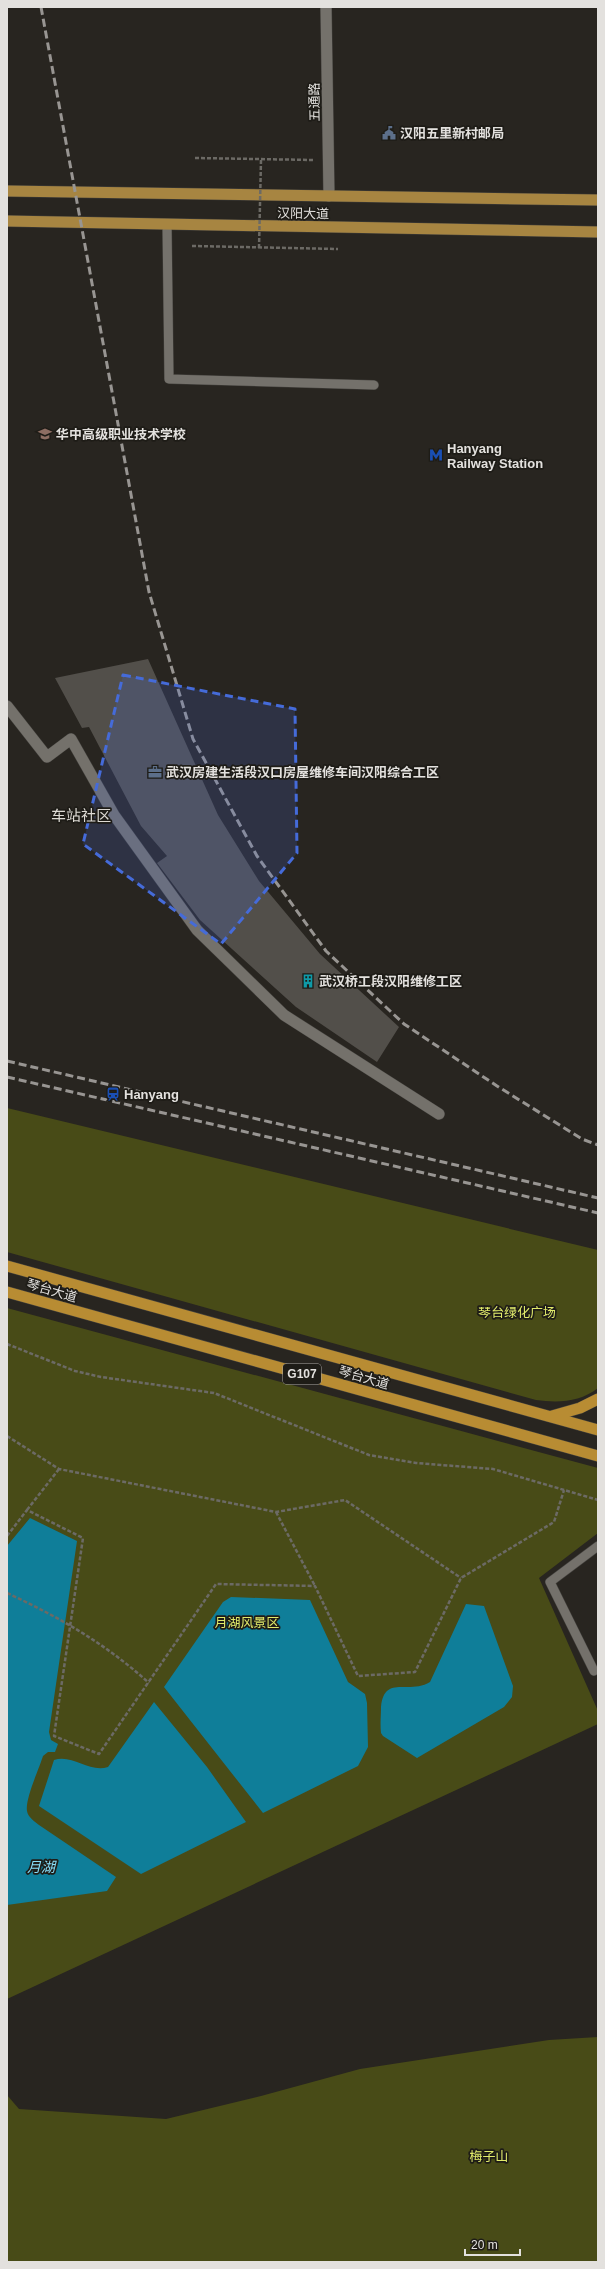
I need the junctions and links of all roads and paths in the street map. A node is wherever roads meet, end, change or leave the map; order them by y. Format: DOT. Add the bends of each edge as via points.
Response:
graph roads {
  1 [pos="326,7"];
  2 [pos="195,158"];
  3 [pos="261,160"];
  4 [pos="322,160"];
  5 [pos="7,191"];
  6 [pos="329,196"];
  7 [pos="598,200"];
  8 [pos="7,221"];
  9 [pos="167,224"];
  10 [pos="598,232"];
  11 [pos="192,246"];
  12 [pos="260,248"];
  13 [pos="338,249"];
  14 [pos="374,385"];
  15 [pos="7,706"];
  16 [pos="439,1114"];
  17 [pos="7,1266"];
  18 [pos="7,1292"];
  19 [pos="7,1344"];
  20 [pos="598,1399"];
  21 [pos="550,1416"];
  22 [pos="598,1430"];
  23 [pos="7,1436"];
  24 [pos="598,1456"];
  25 [pos="59,1469"];
  26 [pos="564,1490"];
  27 [pos="598,1500"];
  28 [pos="27,1510"];
  29 [pos="276,1512"];
  30 [pos="7,1536"];
  31 [pos="598,1546"];
  32 [pos="461,1578"];
  33 [pos="315,1586"];
  34 [pos="7,1593"];
  35 [pos="70,1624"];
  36 [pos="594,1671"];
  37 [pos="149,1683"];
  1 -- 6 [label="street, 五通路"];
  2 -- 3 [label="path"];
  3 -- 4 [label="path"];
  3 -- 12 [label="path, bridge"];
  5 -- 6 [label="main road, 汉阳大道"];
  6 -- 7 [label="main road, 汉阳大道"];
  8 -- 9 [label="main road, 汉阳大道"];
  9 -- 10 [label="main road, 汉阳大道"];
  9 -- 14 [label="lane" via="169,379"];
  11 -- 12 [label="path"];
  12 -- 13 [label="path"];
  15 -- 16 [label="street" via="47,757 71,739 114,815 197,930 284,1015"];
  17 -- 21 [label="highway, 琴台大道 / G107"];
  18 -- 24 [label="highway, 琴台大道 / G107"];
  19 -- 26 [label="path" via="75,1371 214,1393 369,1455 416,1463 493,1469"];
  20 -- 21 [label="highway" via="580,1408"];
  21 -- 22 [label="highway, 琴台大道 / G107"];
  23 -- 25 [label="path"];
  25 -- 28 [label="path"];
  25 -- 29 [label="path"];
  26 -- 27 [label="path"];
  26 -- 32 [label="path" via="554,1522"];
  28 -- 30 [label="path"];
  28 -- 35 [label="path" via="83,1538"];
  29 -- 32 [label="path" via="345,1500"];
  29 -- 33 [label="path"];
  31 -- 36 [label="lane" via="550,1582"];
  32 -- 33 [label="path" via="416,1672 358,1676"];
  33 -- 37 [label="path" via="216,1584"];
  34 -- 35 [label="path"];
  35 -- 37 [label="path" via="125,1662"];
  35 -- 37 [label="path" via="54,1736 99,1754"];
}
